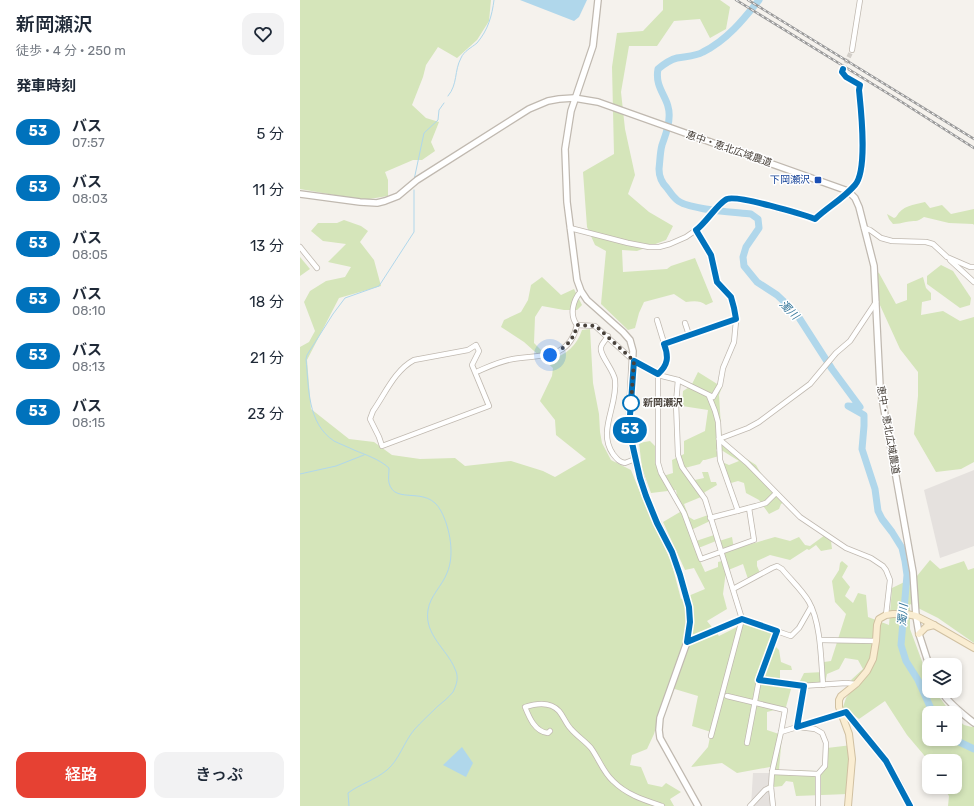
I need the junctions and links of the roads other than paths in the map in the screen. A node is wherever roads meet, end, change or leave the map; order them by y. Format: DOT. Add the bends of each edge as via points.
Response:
graph roads {
  1 [pos="598,0"];
  2 [pos="860,0"];
  3 [pos="852,50"];
  4 [pos="843,69"];
  5 [pos="574,98"];
  6 [pos="848,192"];
  7 [pos="300,194"];
  8 [pos="570,228"];
  9 [pos="864,228"];
  10 [pos="696,230"];
  11 [pos="300,247"];
  12 [pos="947,258"];
  13 [pos="974,267"];
  14 [pos="317,268"];
  15 [pos="974,282"];
  16 [pos="581,291"];
  17 [pos="876,302"];
  18 [pos="736,319"];
  19 [pos="657,320"];
  20 [pos="685,323"];
  21 [pos="577,325"];
  22 [pos="689,335"];
  23 [pos="608,336"];
  24 [pos="664,344"];
  25 [pos="634,361"];
  26 [pos="476,372"];
  27 [pos="658,374"];
  28 [pos="678,380"];
  29 [pos="709,396"];
  30 [pos="719,439"];
  31 [pos="635,459"];
  32 [pos="776,493"];
  33 [pos="749,508"];
  34 [pos="738,511"];
  35 [pos="710,518"];
  36 [pos="720,553"];
  37 [pos="732,589"];
  38 [pos="811,608"];
  39 [pos="889,614"];
  40 [pos="916,616"];
  41 [pos="742,619"];
  42 [pos="934,625"];
  43 [pos="777,631"];
  44 [pos="919,634"];
  45 [pos="820,640"];
  46 [pos="876,641"];
  47 [pos="687,642"];
  48 [pos="974,648"];
  49 [pos="927,658"];
  50 [pos="759,680"];
  51 [pos="856,684"];
  52 [pos="823,685"];
  53 [pos="804,686"];
  54 [pos="727,696"];
  55 [pos="945,698"];
  56 [pos="754,703"];
  57 [pos="841,714"];
  58 [pos="974,723"];
  59 [pos="797,727"];
  60 [pos="550,731"];
  61 [pos="781,732"];
  62 [pos="711,736"];
  63 [pos="747,743"];
  64 [pos="772,772"];
  65 [pos="818,774"];
  66 [pos="771,787"];
  67 [pos="662,806"];
  68 [pos="698,806"];
  69 [pos="750,806"];
  70 [pos="773,806"];
  71 [pos="818,806"];
  72 [pos="848,806"];
  73 [pos="910,806"];
  1 -- 5 [label="street" via="593,46"];
  2 -- 3 [label="street"];
  4 -- 6 [label="street" via="846,77 860,85 862,126 861,174"];
  5 -- 6 [label="street, 恵中・恵北広域農道" via="598,102"];
  5 -- 7 [label="street, 恵中・恵北広域農道" via="548,102 528,109 417,180 398,196 385,201 360,202"];
  5 -- 8 [label="street" via="566,149 565,176"];
  6 -- 9 [label="street, 恵中・恵北広域農道" via="855,198"];
  6 -- 10 [label="street" via="815,219 747,200 727,199"];
  8 -- 10 [label="street" via="649,247 670,244"];
  8 -- 16 [label="street" via="577,280"];
  9 -- 12 [label="street" via="892,241 933,244"];
  9 -- 17 [label="street, 恵中・恵北広域農道" via="874,266"];
  10 -- 18 [label="street" via="711,255 717,282 731,297"];
  11 -- 14 [label="street"];
  12 -- 13 [label="street"];
  12 -- 15 [label="street"];
  16 -- 21 [label="street" via="576,297 573,311"];
  16 -- 25 [label="street" via="587,300 624,332 634,351"];
  17 -- 30 [label="street" via="850,341 836,353 810,384 759,422"];
  17 -- 40 [label="street, 恵中・恵北広域農道" via="880,387 913,572"];
  18 -- 22 [label="street"];
  18 -- 29 [label="street" via="734,342 723,368 720,385 713,397"];
  19 -- 24 [label="street"];
  20 -- 22 [label="street"];
  21 -- 23 [label="street" via="596,326"];
  21 -- 26 [label="street" via="572,339 559,351 545,356 511,359"];
  22 -- 24 [label="street"];
  23 -- 25 [label="street"];
  23 -- 31 [label="street" via="601,350 613,371 615,399 607,439 619,462 624,464"];
  24 -- 27 [label="street" via="668,356 663,370"];
  25 -- 27 [label="street"];
  25 -- 31 [label="street" via="629,429"];
  26 -- 26 [label="street" via="472,365 479,350 476,344 468,350 408,363 394,379 370,419 382,446 489,406"];
  27 -- 28 [label="street"];
  27 -- 36 [label="street" via="658,463 661,472 684,513 701,559"];
  28 -- 29 [label="street"];
  28 -- 35 [label="street" via="676,403 679,461 705,500"];
  29 -- 30 [label="street" via="715,411"];
  30 -- 32 [label="street"];
  30 -- 34 [label="street" via="720,460"];
  31 -- 47 [label="street" via="646,496 680,575 689,607"];
  32 -- 33 [label="street" via="766,503"];
  32 -- 39 [label="street" via="800,516 846,548 883,566 890,580"];
  33 -- 34 [label="street"];
  33 -- 36 [label="street" via="754,540"];
  34 -- 35 [label="street"];
  35 -- 36 [label="street"];
  36 -- 37 [label="street"];
  37 -- 38 [label="street" via="777,566 809,602"];
  37 -- 41 [label="street"];
  38 -- 43 [label="street" via="794,634 791,636"];
  38 -- 45 [label="street"];
  39 -- 40 [label="main road"];
  39 -- 46 [label="main road" via="877,621"];
  40 -- 42 [label="main road"];
  40 -- 44 [label="street, 恵中・恵北広域農道"];
  41 -- 43 [label="street"];
  41 -- 47 [label="street"];
  41 -- 62 [label="street"];
  42 -- 44 [label="main road" via="926,627"];
  42 -- 48 [label="main road"];
  43 -- 50 [label="street"];
  44 -- 49 [label="street, 恵中・恵北広域農道"];
  45 -- 46 [label="street"];
  45 -- 52 [label="street"];
  46 -- 51 [label="main road" via="873,659"];
  47 -- 68 [label="street" via="660,718 659,730 664,746"];
  50 -- 53 [label="street"];
  50 -- 56 [label="street"];
  51 -- 52 [label="street"];
  51 -- 57 [label="main road" via="841,696"];
  52 -- 53 [label="street"];
  53 -- 59 [label="street"];
  54 -- 56 [label="street"];
  55 -- 58 [label="street"];
  56 -- 61 [label="street" via="785,710"];
  56 -- 63 [label="street"];
  57 -- 59 [label="street"];
  57 -- 72 [label="main road" via="849,734 852,759"];
  57 -- 73 [label="street" via="846,712 886,761"];
  59 -- 61 [label="street"];
  59 -- 65 [label="street" via="814,729 825,737 825,766"];
  60 -- 67 [label="street" via="543,732 533,723 526,707 542,703 555,708 592,750 605,773 614,782 637,798"];
  61 -- 64 [label="street"];
  64 -- 65 [label="street"];
  64 -- 66 [label="street"];
  65 -- 71 [label="street"];
  66 -- 69 [label="street"];
  66 -- 70 [label="street"];
}
